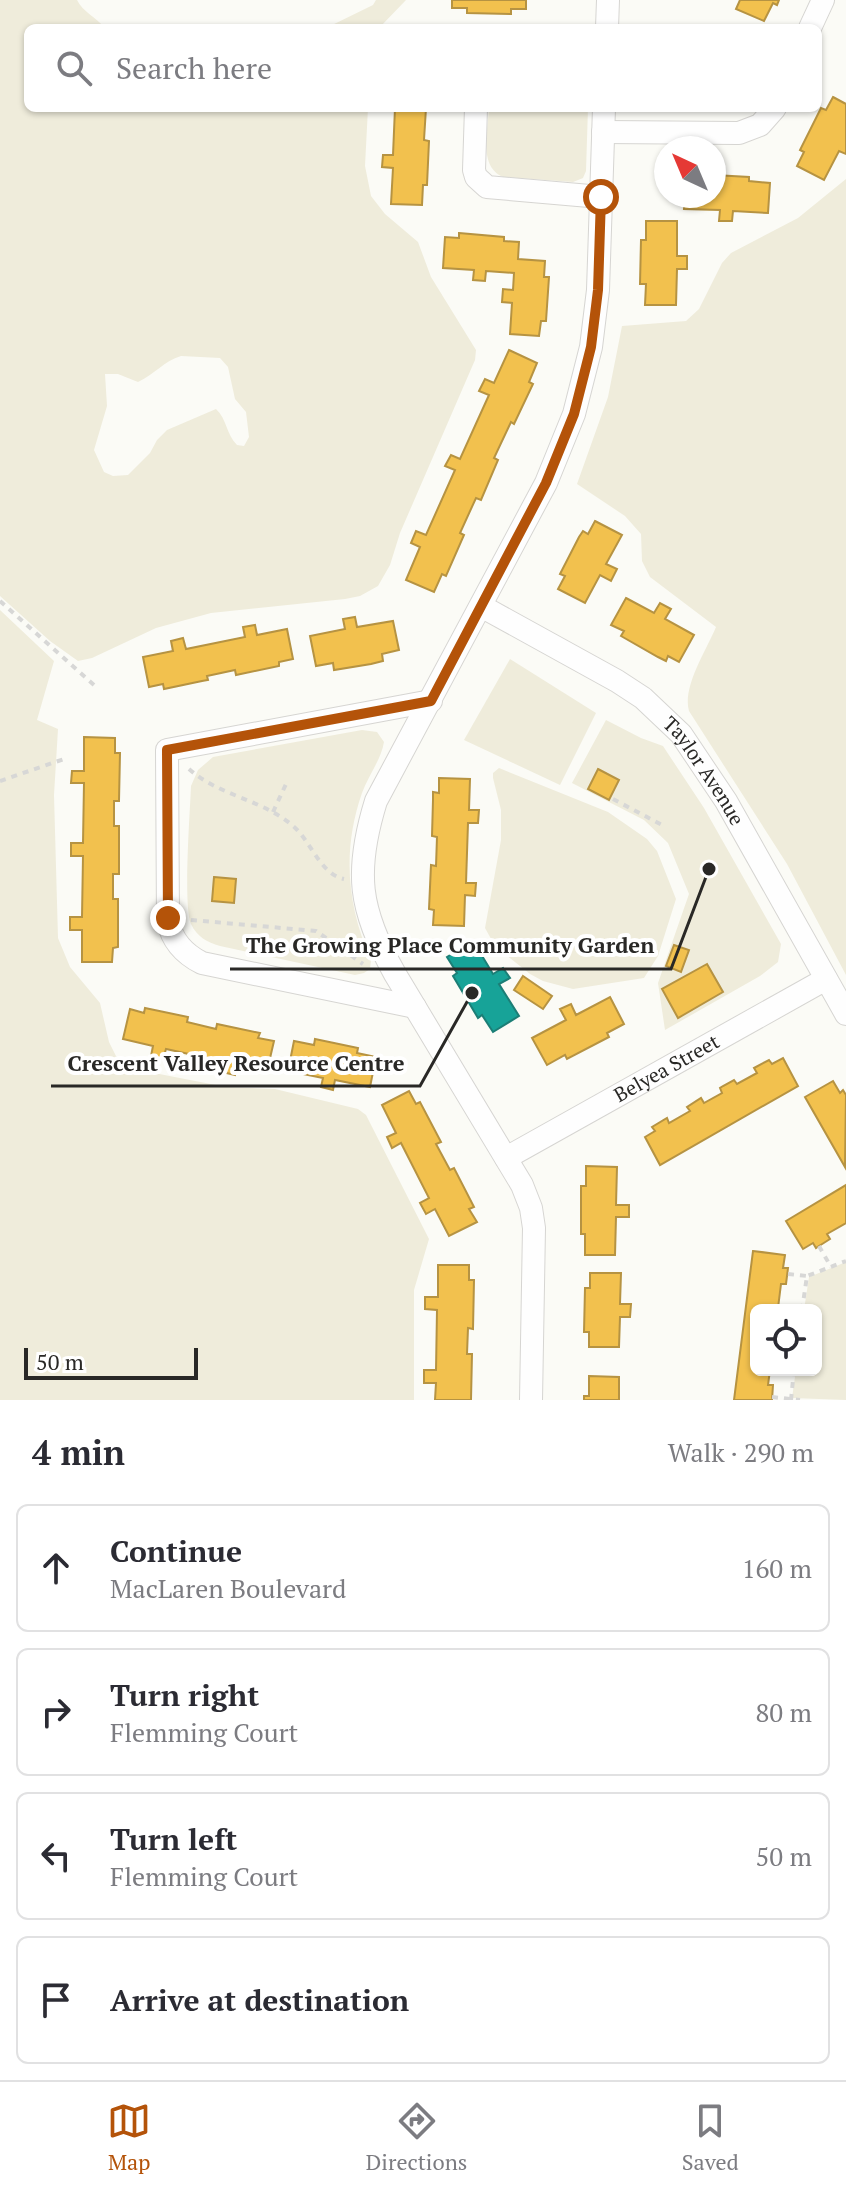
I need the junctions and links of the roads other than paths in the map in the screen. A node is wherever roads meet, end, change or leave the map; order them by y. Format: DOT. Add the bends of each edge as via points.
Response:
graph roads {
  1 [pos="608,0"];
  2 [pos="823,0"];
  3 [pos="607,24"];
  4 [pos="812,24"];
  5 [pos="476,112"];
  6 [pos="604,112"];
  7 [pos="771,112"];
  8 [pos="603,132"];
  9 [pos="601,197"];
  10 [pos="481,606"];
  11 [pos="431,701"];
  12 [pos="826,979"];
  13 [pos="415,1007"];
  14 [pos="846,1014"];
  15 [pos="506,1158"];
  16 [pos="531,1400"];
  1 -- 3 [label="street"];
  2 -- 4 [label="street"];
  5 -- 9 [label="street" via="474,170 487,187"];
  6 -- 8 [label="street"];
  7 -- 8 [label="street" via="760,125 739,133"];
  8 -- 9 [label="street"];
  9 -- 10 [label="street" via="591,347 574,414 546,483"];
  10 -- 11 [label="street"];
  10 -- 12 [label="street, Taylor Avenue" via="617,681 681,734 726,801"];
  11 -- 13 [label="street" via="376,801 366,831 362,878 367,914"];
  11 -- 13 [label="street" via="167,750 168,918 185,953 202,963"];
  12 -- 14 [label="street, Taylor Avenue"];
  12 -- 15 [label="street, Belyea Street"];
  13 -- 15 [label="street"];
  15 -- 16 [label="street" via="533,1218"];
}
